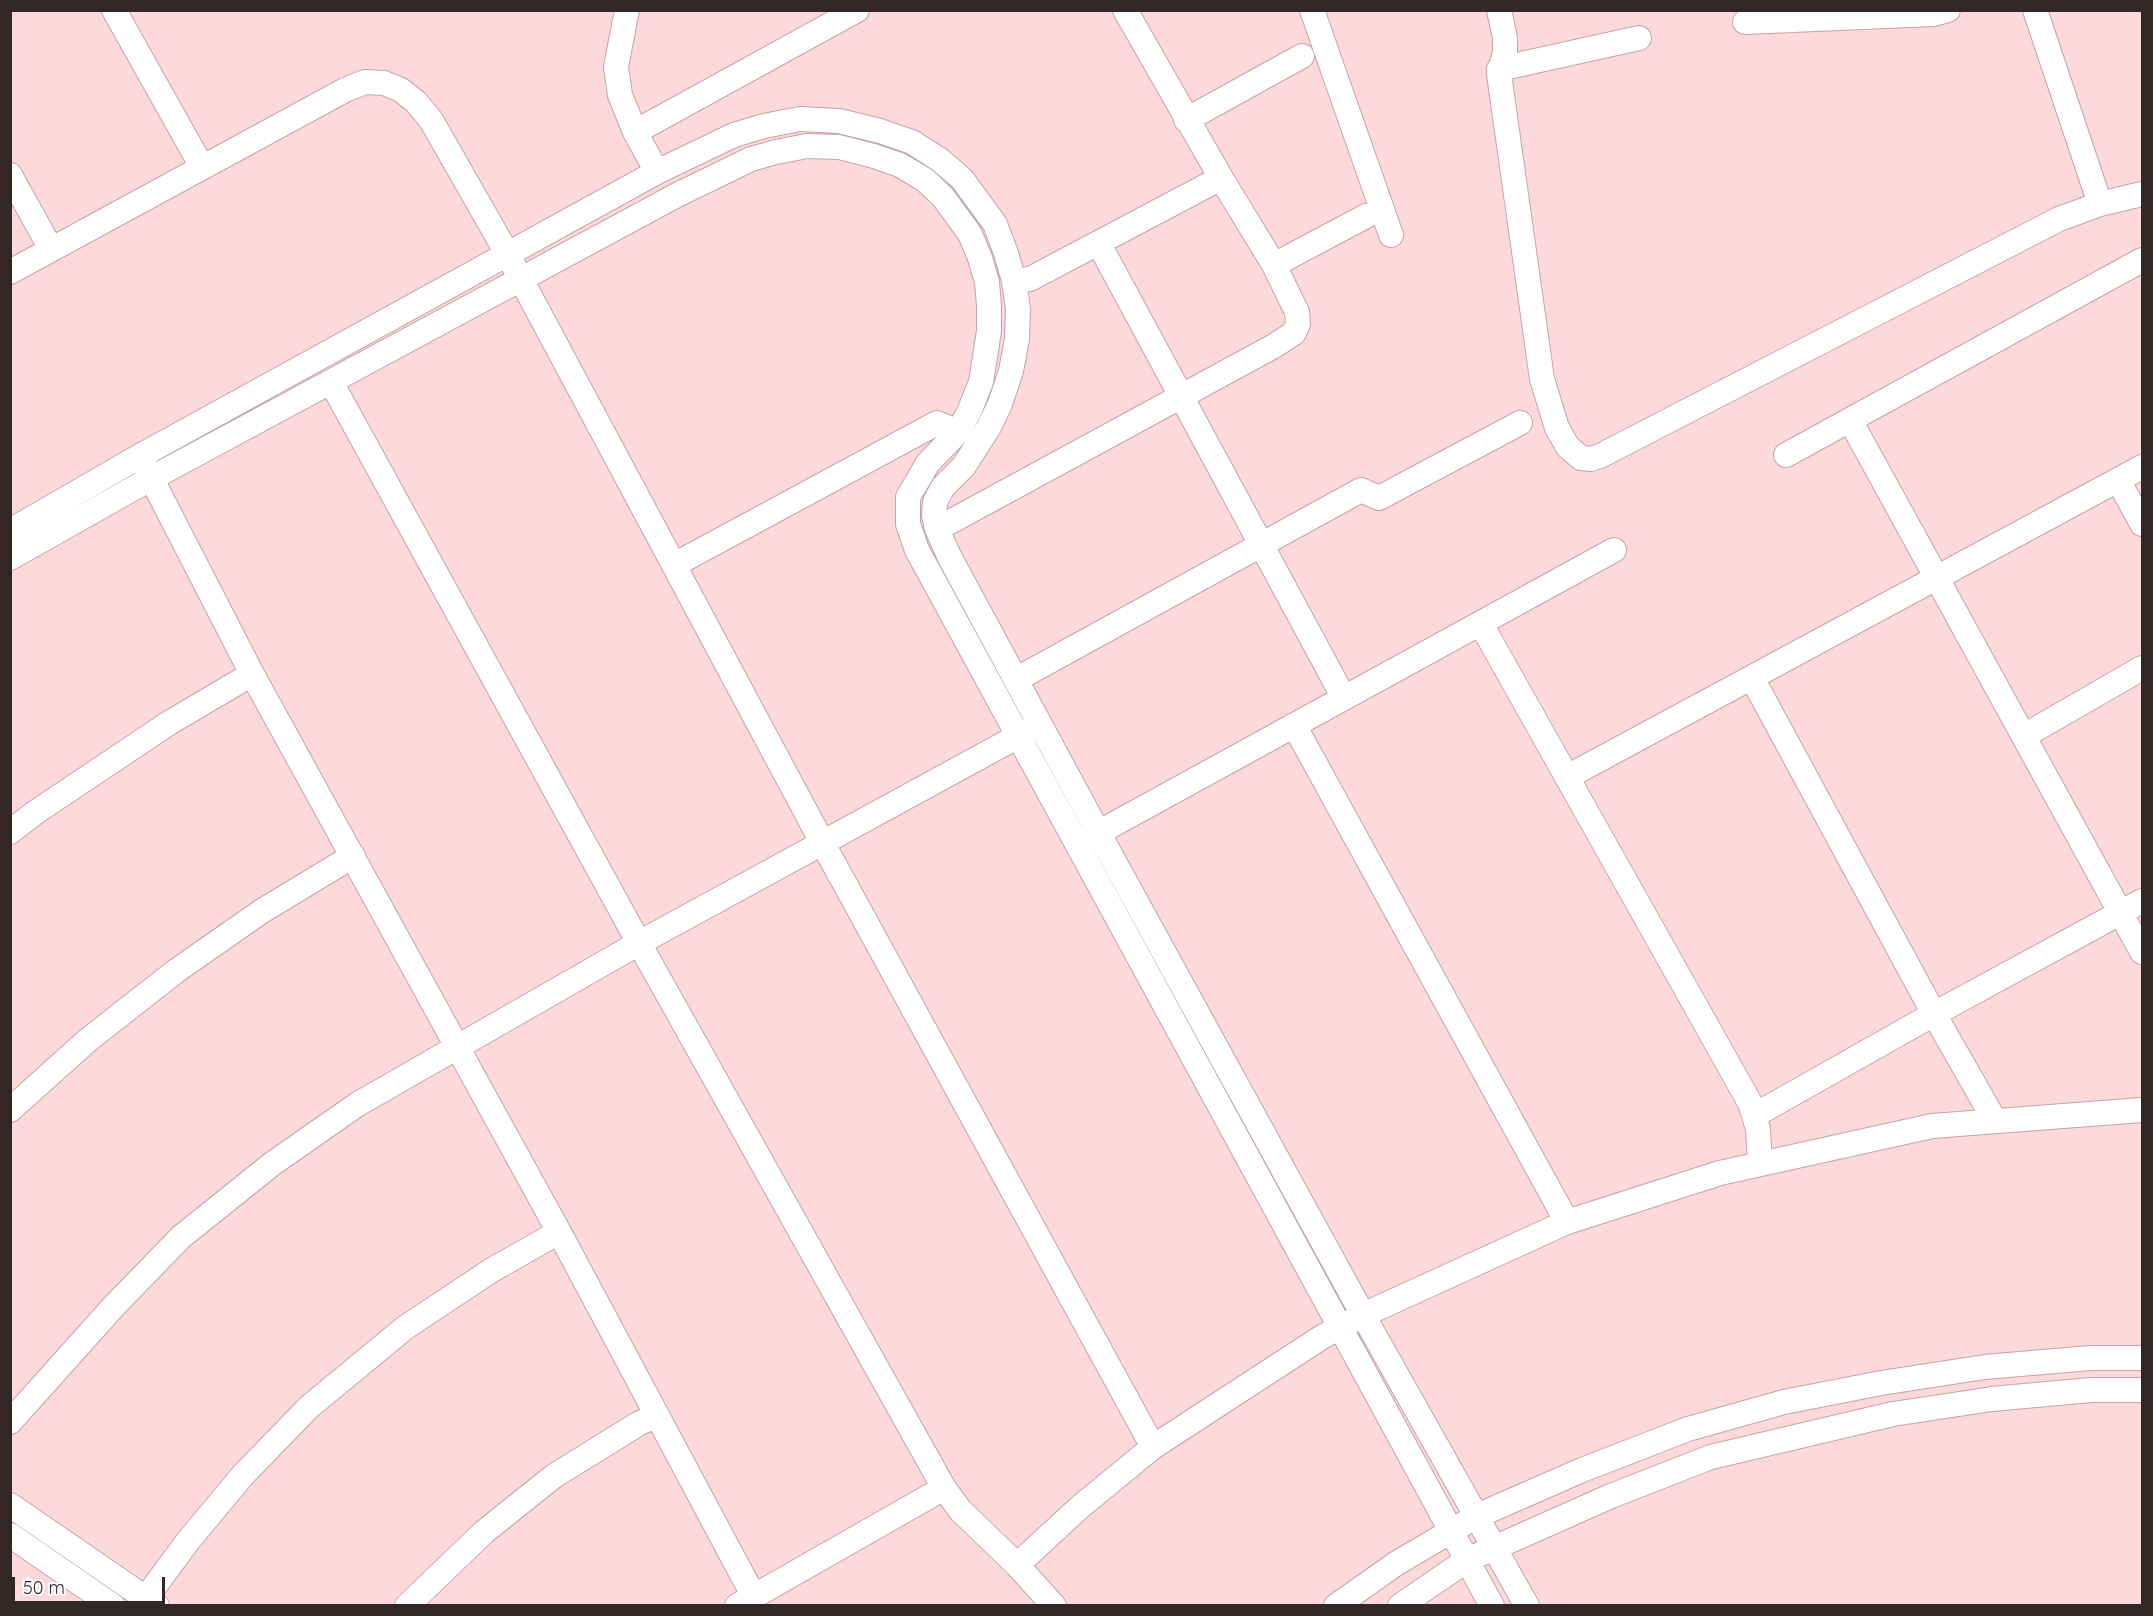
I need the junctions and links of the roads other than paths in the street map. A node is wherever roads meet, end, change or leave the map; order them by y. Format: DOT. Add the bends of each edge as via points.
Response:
graph roads {
  1 [pos="114,10"];
  2 [pos="627,10"];
  3 [pos="857,10"];
  4 [pos="1125,10"];
  5 [pos="1312,10"];
  6 [pos="1499,10"];
  7 [pos="1948,10"];
  8 [pos="2035,10"];
  9 [pos="1745,22"];
  10 [pos="1639,38"];
  11 [pos="1302,56"];
  12 [pos="1499,69"];
  13 [pos="1186,120"];
  14 [pos="635,132"];
  15 [pos="202,167"];
  16 [pos="657,172"];
  17 [pos="10,175"];
  18 [pos="1221,178"];
  19 [pos="2142,194"];
  20 [pos="2100,204"];
  21 [pos="1366,216"];
  22 [pos="1391,235"];
  23 [pos="1099,243"];
  24 [pos="51,249"];
  25 [pos="508,255"];
  26 [pos="2142,260"];
  27 [pos="1274,266"];
  28 [pos="10,272"];
  29 [pos="521,279"];
  30 [pos="1014,281"];
  31 [pos="331,382"];
  32 [pos="1182,396"];
  33 [pos="1850,420"];
  34 [pos="1520,423"];
  35 [pos="958,432"];
  36 [pos="140,456"];
  37 [pos="1786,456"];
  38 [pos="2142,467"];
  39 [pos="152,478"];
  40 [pos="2118,480"];
  41 [pos="2142,524"];
  42 [pos="937,529"];
  43 [pos="10,531"];
  44 [pos="1261,545"];
  45 [pos="1614,550"];
  46 [pos="10,558"];
  47 [pos="674,565"];
  48 [pos="1936,578"];
  49 [pos="1481,624"];
  50 [pos="2142,668"];
  51 [pos="252,674"];
  52 [pos="1752,678"];
  53 [pos="1017,680"];
  54 [pos="1344,698"];
  55 [pos="1041,724"];
  56 [pos="1294,725"];
  57 [pos="1019,736"];
  58 [pos="2024,736"];
  59 [pos="1567,777"];
  60 [pos="10,832"];
  61 [pos="1098,832"];
  62 [pos="822,842"];
  63 [pos="1078,845"];
  64 [pos="353,856"];
  65 [pos="2142,901"];
  66 [pos="2121,913"];
  67 [pos="639,943"];
  68 [pos="2142,952"];
  69 [pos="1934,1014"];
  70 [pos="456,1046"];
  71 [pos="10,1110"];
  72 [pos="2142,1110"];
  73 [pos="1755,1115"];
  74 [pos="1995,1121"];
  75 [pos="1760,1164"];
  76 [pos="1567,1222"];
  77 [pos="559,1232"];
  78 [pos="1363,1315"];
  79 [pos="1341,1327"];
  80 [pos="2142,1358"];
  81 [pos="2142,1390"];
  82 [pos="657,1415"];
  83 [pos="10,1422"];
  84 [pos="1153,1447"];
  85 [pos="944,1488"];
  86 [pos="10,1505"];
  87 [pos="1477,1516"];
  88 [pos="1451,1531"];
  89 [pos="10,1535"];
  90 [pos="1494,1547"];
  91 [pos="1467,1560"];
  92 [pos="1017,1565"];
  93 [pos="745,1600"];
  94 [pos="148,1603"];
  95 [pos="113,1605"];
  96 [pos="406,1605"];
  97 [pos="1054,1605"];
  98 [pos="1336,1605"];
  99 [pos="1400,1605"];
  100 [pos="1492,1605"];
  101 [pos="1527,1605"];
  1 -- 15 [label="street"];
  2 -- 14 [label="street" via="616,67 620,95"];
  3 -- 14 [label="street"];
  4 -- 13 [label="street"];
  5 -- 22 [label="street"];
  6 -- 12 [label="street" via="1505,45"];
  7 -- 9 [label="street" via="1934,14"];
  8 -- 20 [label="street"];
  10 -- 12 [label="street"];
  11 -- 13 [label="street"];
  12 -- 20 [label="street" via="1542,378 1557,428 1568,447 1581,458 1600,456 2060,219"];
  13 -- 18 [label="street"];
  14 -- 16 [label="street"];
  15 -- 24 [label="street"];
  15 -- 25 [label="street" via="345,90 364,82 384,83 401,90 431,120"];
  16 -- 25 [label="street"];
  16 -- 30 [label="street" via="734,135 800,119 839,121 880,130 912,142 962,180 995,224"];
  17 -- 24 [label="street"];
  18 -- 23 [label="street"];
  18 -- 27 [label="street"];
  19 -- 20 [label="street"];
  21 -- 27 [label="street"];
  23 -- 30 [label="street" via="1030,279"];
  23 -- 32 [label="street"];
  24 -- 28 [label="street"];
  25 -- 29 [label="street"];
  25 -- 36 [label="street"];
  26 -- 33 [label="street"];
  27 -- 32 [label="street" via="1298,312 1294,333"];
  29 -- 31 [label="street"];
  29 -- 35 [label="street" via="751,159 807,146 839,147 900,165 943,197 970,234 987,282 986,357 981,382"];
  29 -- 47 [label="street"];
  30 -- 42 [label="street" via="1018,309 1011,371 989,427 934,502"];
  31 -- 39 [label="street"];
  31 -- 67 [label="street"];
  32 -- 42 [label="street"];
  32 -- 44 [label="street"];
  33 -- 37 [label="street"];
  33 -- 48 [label="street"];
  34 -- 44 [label="street" via="1379,498 1361,490"];
  35 -- 47 [label="street" via="937,423"];
  35 -- 57 [label="street" via="915,483 908,497 908,524 917,550"];
  36 -- 39 [label="street"];
  36 -- 43 [label="street"];
  38 -- 40 [label="street"];
  39 -- 46 [label="street"];
  39 -- 51 [label="street"];
  40 -- 41 [label="street"];
  40 -- 48 [label="street"];
  42 -- 53 [label="street"];
  44 -- 53 [label="street"];
  44 -- 54 [label="street"];
  45 -- 49 [label="street"];
  47 -- 62 [label="street"];
  48 -- 52 [label="street"];
  48 -- 58 [label="street"];
  49 -- 54 [label="street"];
  49 -- 59 [label="street"];
  50 -- 58 [label="street"];
  51 -- 60 [label="street" via="169,723"];
  51 -- 64 [label="street"];
  52 -- 59 [label="street"];
  52 -- 69 [label="street"];
  53 -- 55 [label="street"];
  54 -- 56 [label="street"];
  55 -- 57 [label="street"];
  55 -- 61 [label="street"];
  56 -- 61 [label="street"];
  56 -- 76 [label="street"];
  57 -- 62 [label="street"];
  57 -- 63 [label="street"];
  58 -- 66 [label="street"];
  59 -- 73 [label="street"];
  61 -- 63 [label="street"];
  61 -- 78 [label="street"];
  62 -- 67 [label="street"];
  62 -- 84 [label="street"];
  63 -- 79 [label="street"];
  64 -- 70 [label="street"];
  64 -- 71 [label="street" via="262,911 176,971 88,1040"];
  65 -- 66 [label="street"];
  66 -- 68 [label="street"];
  66 -- 69 [label="street"];
  67 -- 70 [label="street"];
  67 -- 85 [label="street"];
  69 -- 73 [label="street"];
  69 -- 74 [label="street"];
  70 -- 77 [label="street"];
  70 -- 83 [label="street" via="348,1110 272,1164 181,1237"];
  72 -- 74 [label="street"];
  73 -- 75 [label="street"];
  74 -- 75 [label="street" via="1932,1126"];
  75 -- 76 [label="street"];
  76 -- 78 [label="street"];
  77 -- 82 [label="street"];
  77 -- 94 [label="street" via="492,1270 406,1327 309,1407 243,1475 188,1541"];
  78 -- 79 [label="street"];
  78 -- 87 [label="street"];
  79 -- 84 [label="street"];
  79 -- 88 [label="street"];
  80 -- 87 [label="street" via="1985,1367 1784,1402 1688,1429"];
  81 -- 90 [label="street" via="2091,1390 1981,1400 1893,1414 1711,1457"];
  82 -- 93 [label="street"];
  82 -- 96 [label="street" via="554,1476 484,1532"];
  84 -- 92 [label="street"];
  85 -- 92 [label="street" via="960,1510"];
  85 -- 93 [label="street"];
  86 -- 94 [label="street"];
  87 -- 88 [label="street"];
  87 -- 90 [label="street"];
  88 -- 91 [label="street"];
  88 -- 98 [label="street"];
  89 -- 95 [label="street"];
  90 -- 91 [label="street"];
  90 -- 101 [label="street"];
  91 -- 99 [label="street"];
  91 -- 100 [label="street"];
  92 -- 97 [label="street"];
}
